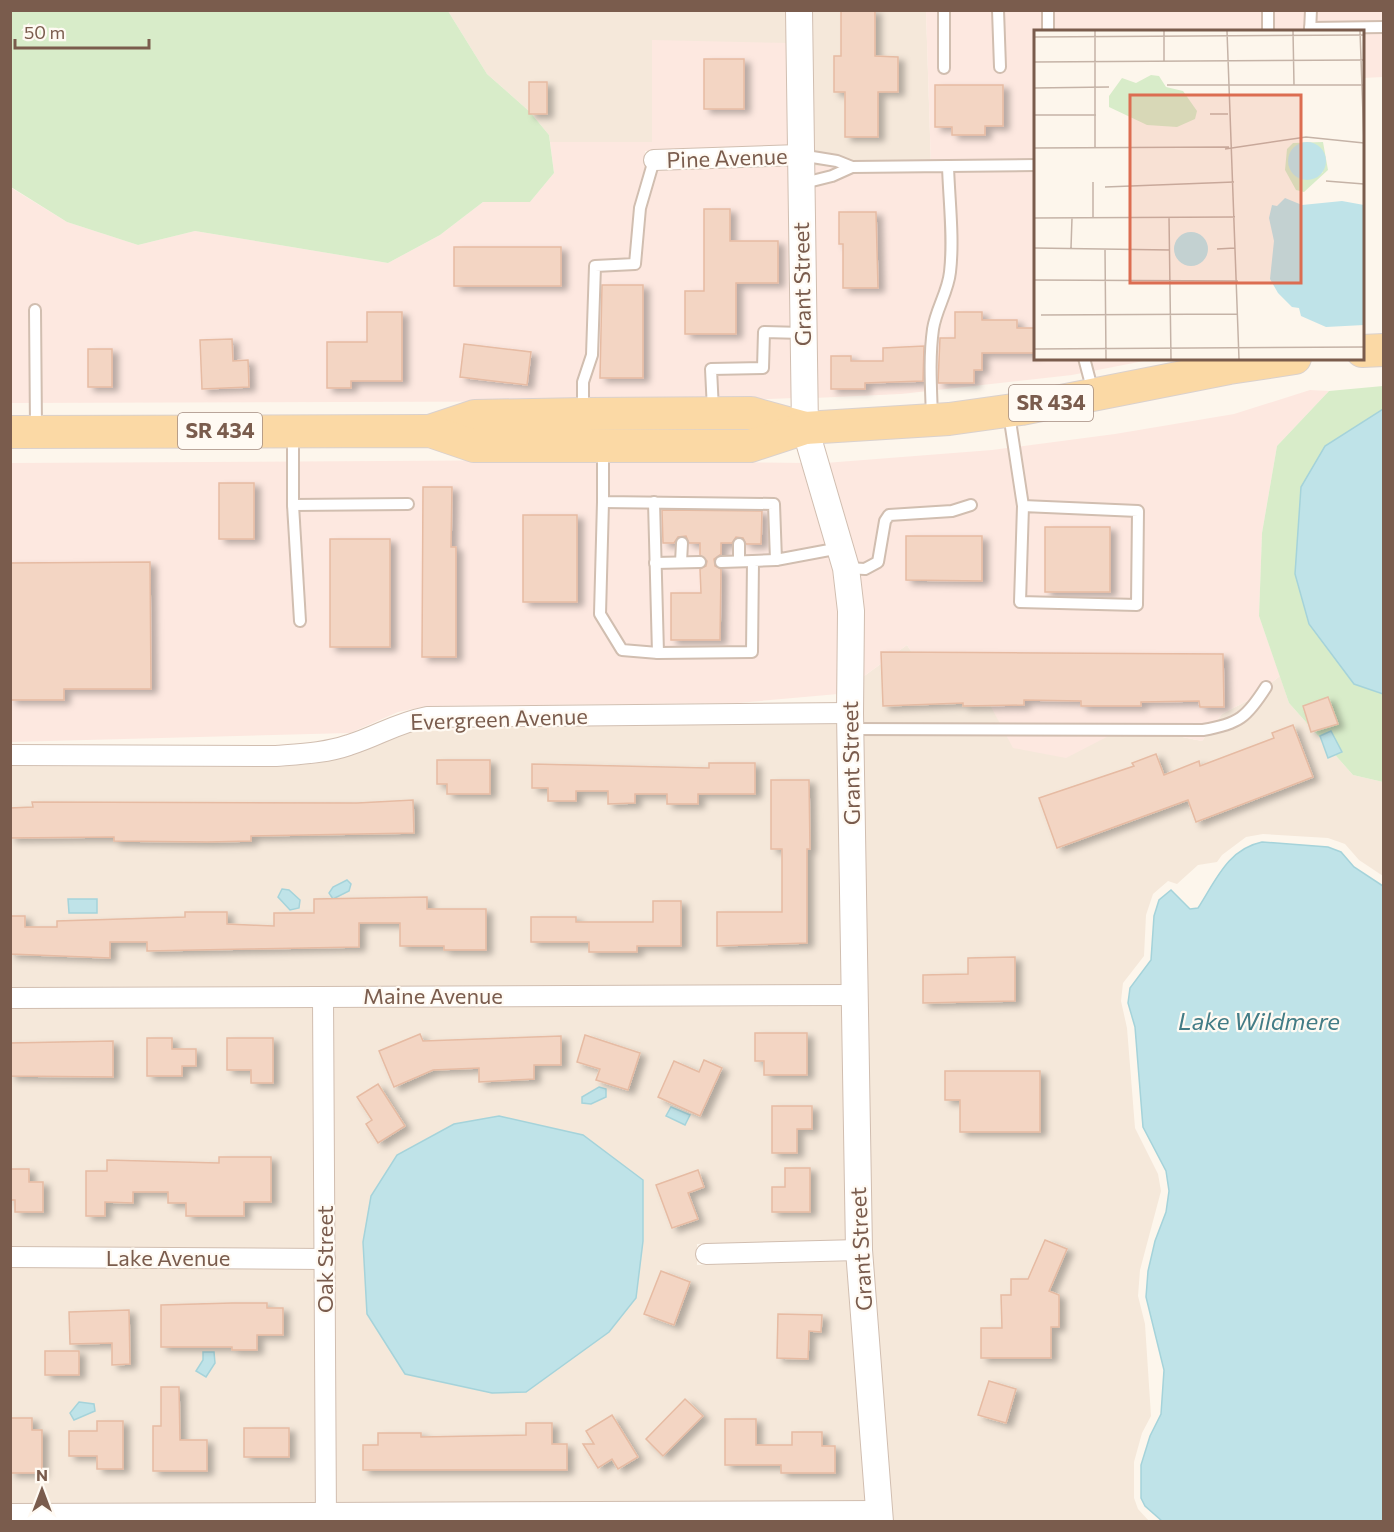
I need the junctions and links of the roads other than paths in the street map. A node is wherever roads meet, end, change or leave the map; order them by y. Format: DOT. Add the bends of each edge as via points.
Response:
graph roads {
  1 [pos="799,10"];
  2 [pos="944,10"];
  3 [pos="998,10"];
  4 [pos="1048,10"];
  5 [pos="1268,10"];
  6 [pos="1311,10"];
  7 [pos="1383,27"];
  8 [pos="1048,30"];
  9 [pos="1268,30"];
  10 [pos="1310,30"];
  11 [pos="999,67"];
  12 [pos="945,68"];
  13 [pos="799,155"];
  14 [pos="654,160"];
  15 [pos="1034,165"];
  16 [pos="948,166"];
  17 [pos="852,167"];
  18 [pos="800,184"];
  19 [pos="34,310"];
  20 [pos="803,333"];
  21 [pos="1383,350"];
  22 [pos="1364,351"];
  23 [pos="1084,360"];
  24 [pos="1284,360"];
  25 [pos="1094,395"];
  26 [pos="1008,411"];
  27 [pos="583,414"];
  28 [pos="713,414"];
  29 [pos="932,420"];
  30 [pos="805,428"];
  31 [pos="293,431"];
  32 [pos="430,431"];
  33 [pos="23,432"];
  34 [pos="603,446"];
  35 [pos="603,502"];
  36 [pos="654,502"];
  37 [pos="408,504"];
  38 [pos="292,505"];
  39 [pos="971,505"];
  40 [pos="1023,506"];
  41 [pos="682,543"];
  42 [pos="739,544"];
  43 [pos="843,558"];
  44 [pos="776,560"];
  45 [pos="739,561"];
  46 [pos="753,561"];
  47 [pos="681,562"];
  48 [pos="700,562"];
  49 [pos="721,562"];
  50 [pos="655,563"];
  51 [pos="300,621"];
  52 [pos="658,653"];
  53 [pos="1266,687"];
  54 [pos="850,721"];
  55 [pos="10,755"];
  56 [pos="855,995"];
  57 [pos="323,997"];
  58 [pos="10,998"];
  59 [pos="859,1250"];
  60 [pos="706,1254"];
  61 [pos="10,1257"];
  62 [pos="325,1259"];
  63 [pos="10,1514"];
  64 [pos="880,1516"];
  65 [pos="326,1517"];
  1 -- 13 [label="street, Grant Street"];
  2 -- 12 [label="lane"];
  3 -- 11 [label="lane"];
  4 -- 8 [label="lane"];
  5 -- 9 [label="lane"];
  6 -- 10 [label="lane"];
  7 -- 10 [label="lane"];
  13 -- 14 [label="street, Pine Avenue"];
  13 -- 17 [label="lane"];
  13 -- 18 [label="street, Grant Street"];
  14 -- 27 [label="lane" via="640,208 635,264 595,266 592,355 582,382"];
  15 -- 16 [label="lane"];
  16 -- 17 [label="lane"];
  16 -- 29 [label="lane" via="950,270 933,330"];
  17 -- 18 [label="lane"];
  18 -- 20 [label="street, Grant Street"];
  19 -- 33 [label="lane"];
  20 -- 28 [label="lane" via="764,332 763,368 711,369"];
  20 -- 30 [label="street, Grant Street"];
  21 -- 22 [label="main road"];
  23 -- 25 [label="lane"];
  24 -- 25 [label="main road, SR 434"];
  25 -- 26 [label="main road, SR 434"];
  26 -- 29 [label="main road, SR 434"];
  26 -- 40 [label="lane"];
  27 -- 28 [label="main road, SR 434"];
  27 -- 32 [label="main road, SR 434" via="475,416"];
  28 -- 30 [label="main road, SR 434" via="751,413"];
  29 -- 30 [label="main road, SR 434"];
  30 -- 34 [label="main road, SR 434" via="750,446"];
  30 -- 43 [label="street, Grant Street"];
  31 -- 32 [label="main road, SR 434"];
  31 -- 33 [label="main road, SR 434"];
  31 -- 38 [label="lane"];
  32 -- 34 [label="main road, SR 434" via="474,447"];
  34 -- 35 [label="lane"];
  35 -- 36 [label="lane"];
  35 -- 52 [label="lane" via="600,614 622,650"];
  36 -- 44 [label="lane" via="740,507 774,504"];
  36 -- 50 [label="lane"];
  37 -- 38 [label="lane"];
  38 -- 51 [label="lane"];
  39 -- 43 [label="lane" via="952,511 889,515 879,562 865,569"];
  40 -- 40 [label="lane" via="1020,602 1137,604 1138,511"];
  41 -- 47 [label="lane"];
  42 -- 45 [label="lane"];
  43 -- 44 [label="lane"];
  43 -- 54 [label="street, Grant Street" via="851,611"];
  44 -- 46 [label="lane"];
  45 -- 46 [label="lane"];
  45 -- 49 [label="lane"];
  46 -- 52 [label="lane" via="752,652"];
  47 -- 48 [label="lane"];
  47 -- 50 [label="lane"];
  50 -- 52 [label="lane"];
  53 -- 54 [label="lane" via="1251,711 1239,721 1203,730"];
  54 -- 55 [label="street, Evergreen Avenue" via="428,717 401,722 350,745 317,753"];
  54 -- 56 [label="street, Grant Street"];
  56 -- 57 [label="street, Maine Avenue"];
  56 -- 59 [label="street, Grant Street"];
  57 -- 58 [label="street, Maine Avenue"];
  57 -- 62 [label="street, Oak Street"];
  59 -- 60 [label="street"];
  59 -- 64 [label="street, Grant Street"];
  61 -- 62 [label="street, Lake Avenue"];
  62 -- 65 [label="street, Oak Street"];
  63 -- 65 [label="street"];
  64 -- 65 [label="street"];
}
